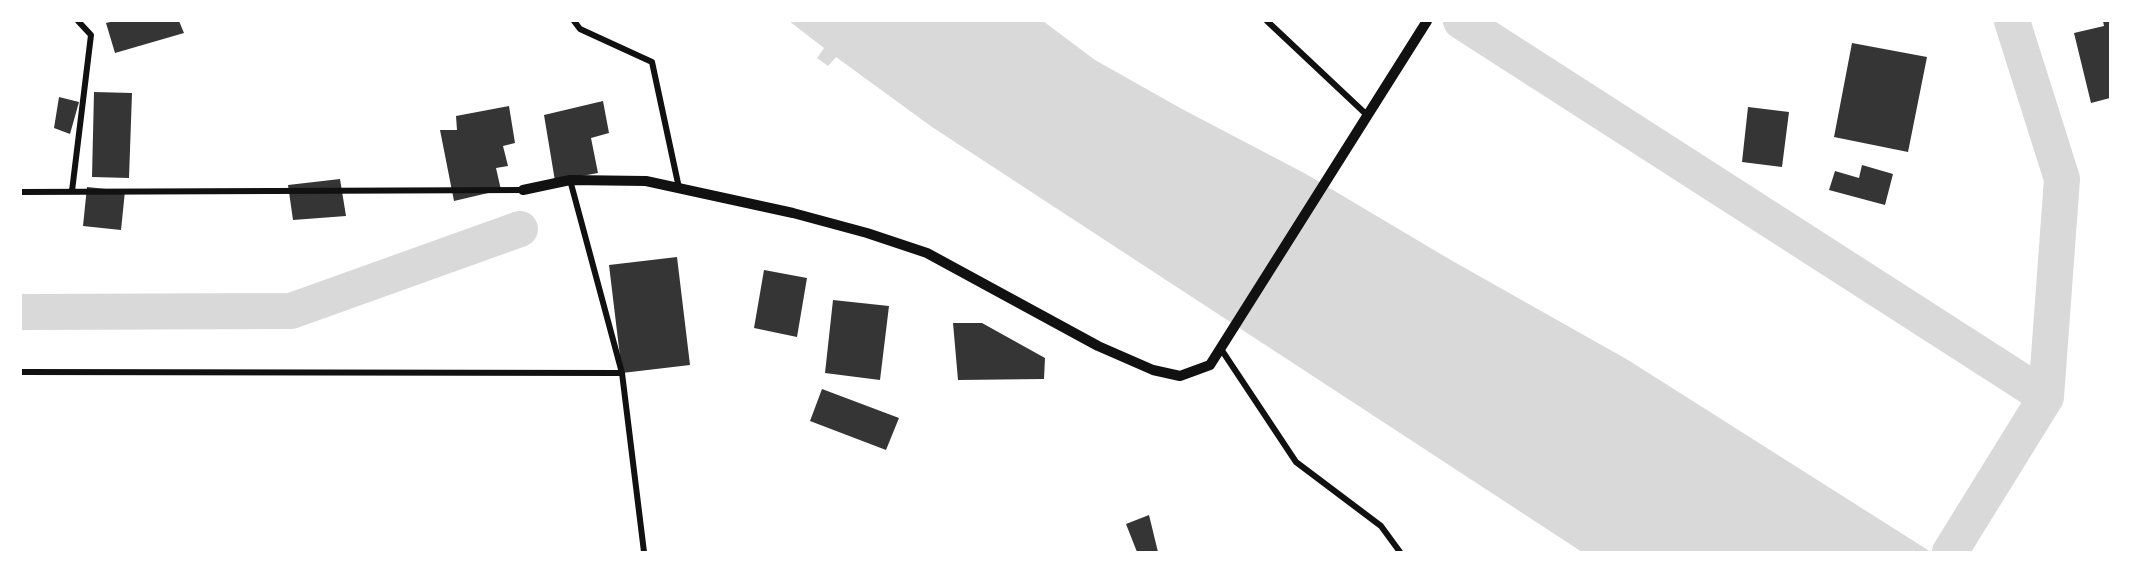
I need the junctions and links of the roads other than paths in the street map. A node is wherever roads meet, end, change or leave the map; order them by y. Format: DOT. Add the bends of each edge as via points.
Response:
graph roads {
  1 [pos="78,21"];
  2 [pos="574,21"];
  3 [pos="1267,21"];
  4 [pos="1427,21"];
  5 [pos="1368,116"];
  6 [pos="570,180"];
  7 [pos="679,188"];
  8 [pos="523,190"];
  9 [pos="72,191"];
  10 [pos="21,192"];
  11 [pos="1221,349"];
  12 [pos="21,372"];
  13 [pos="622,373"];
  14 [pos="644,552"];
  15 [pos="1400,552"];
  1 -- 9 [label="street" via="91,34"];
  2 -- 7 [label="street" via="580,29 652,62"];
  3 -- 5 [label="street"];
  4 -- 5 [label="street"];
  5 -- 11 [label="street"];
  6 -- 7 [label="street" via="646,181"];
  6 -- 8 [label="street"];
  6 -- 13 [label="street"];
  7 -- 11 [label="street" via="794,213 927,253 1098,346 1154,370 1180,376 1210,365"];
  8 -- 9 [label="street"];
  9 -- 10 [label="street"];
  11 -- 15 [label="street" via="1296,462 1381,526"];
  12 -- 13 [label="street"];
  13 -- 14 [label="street"];
}
